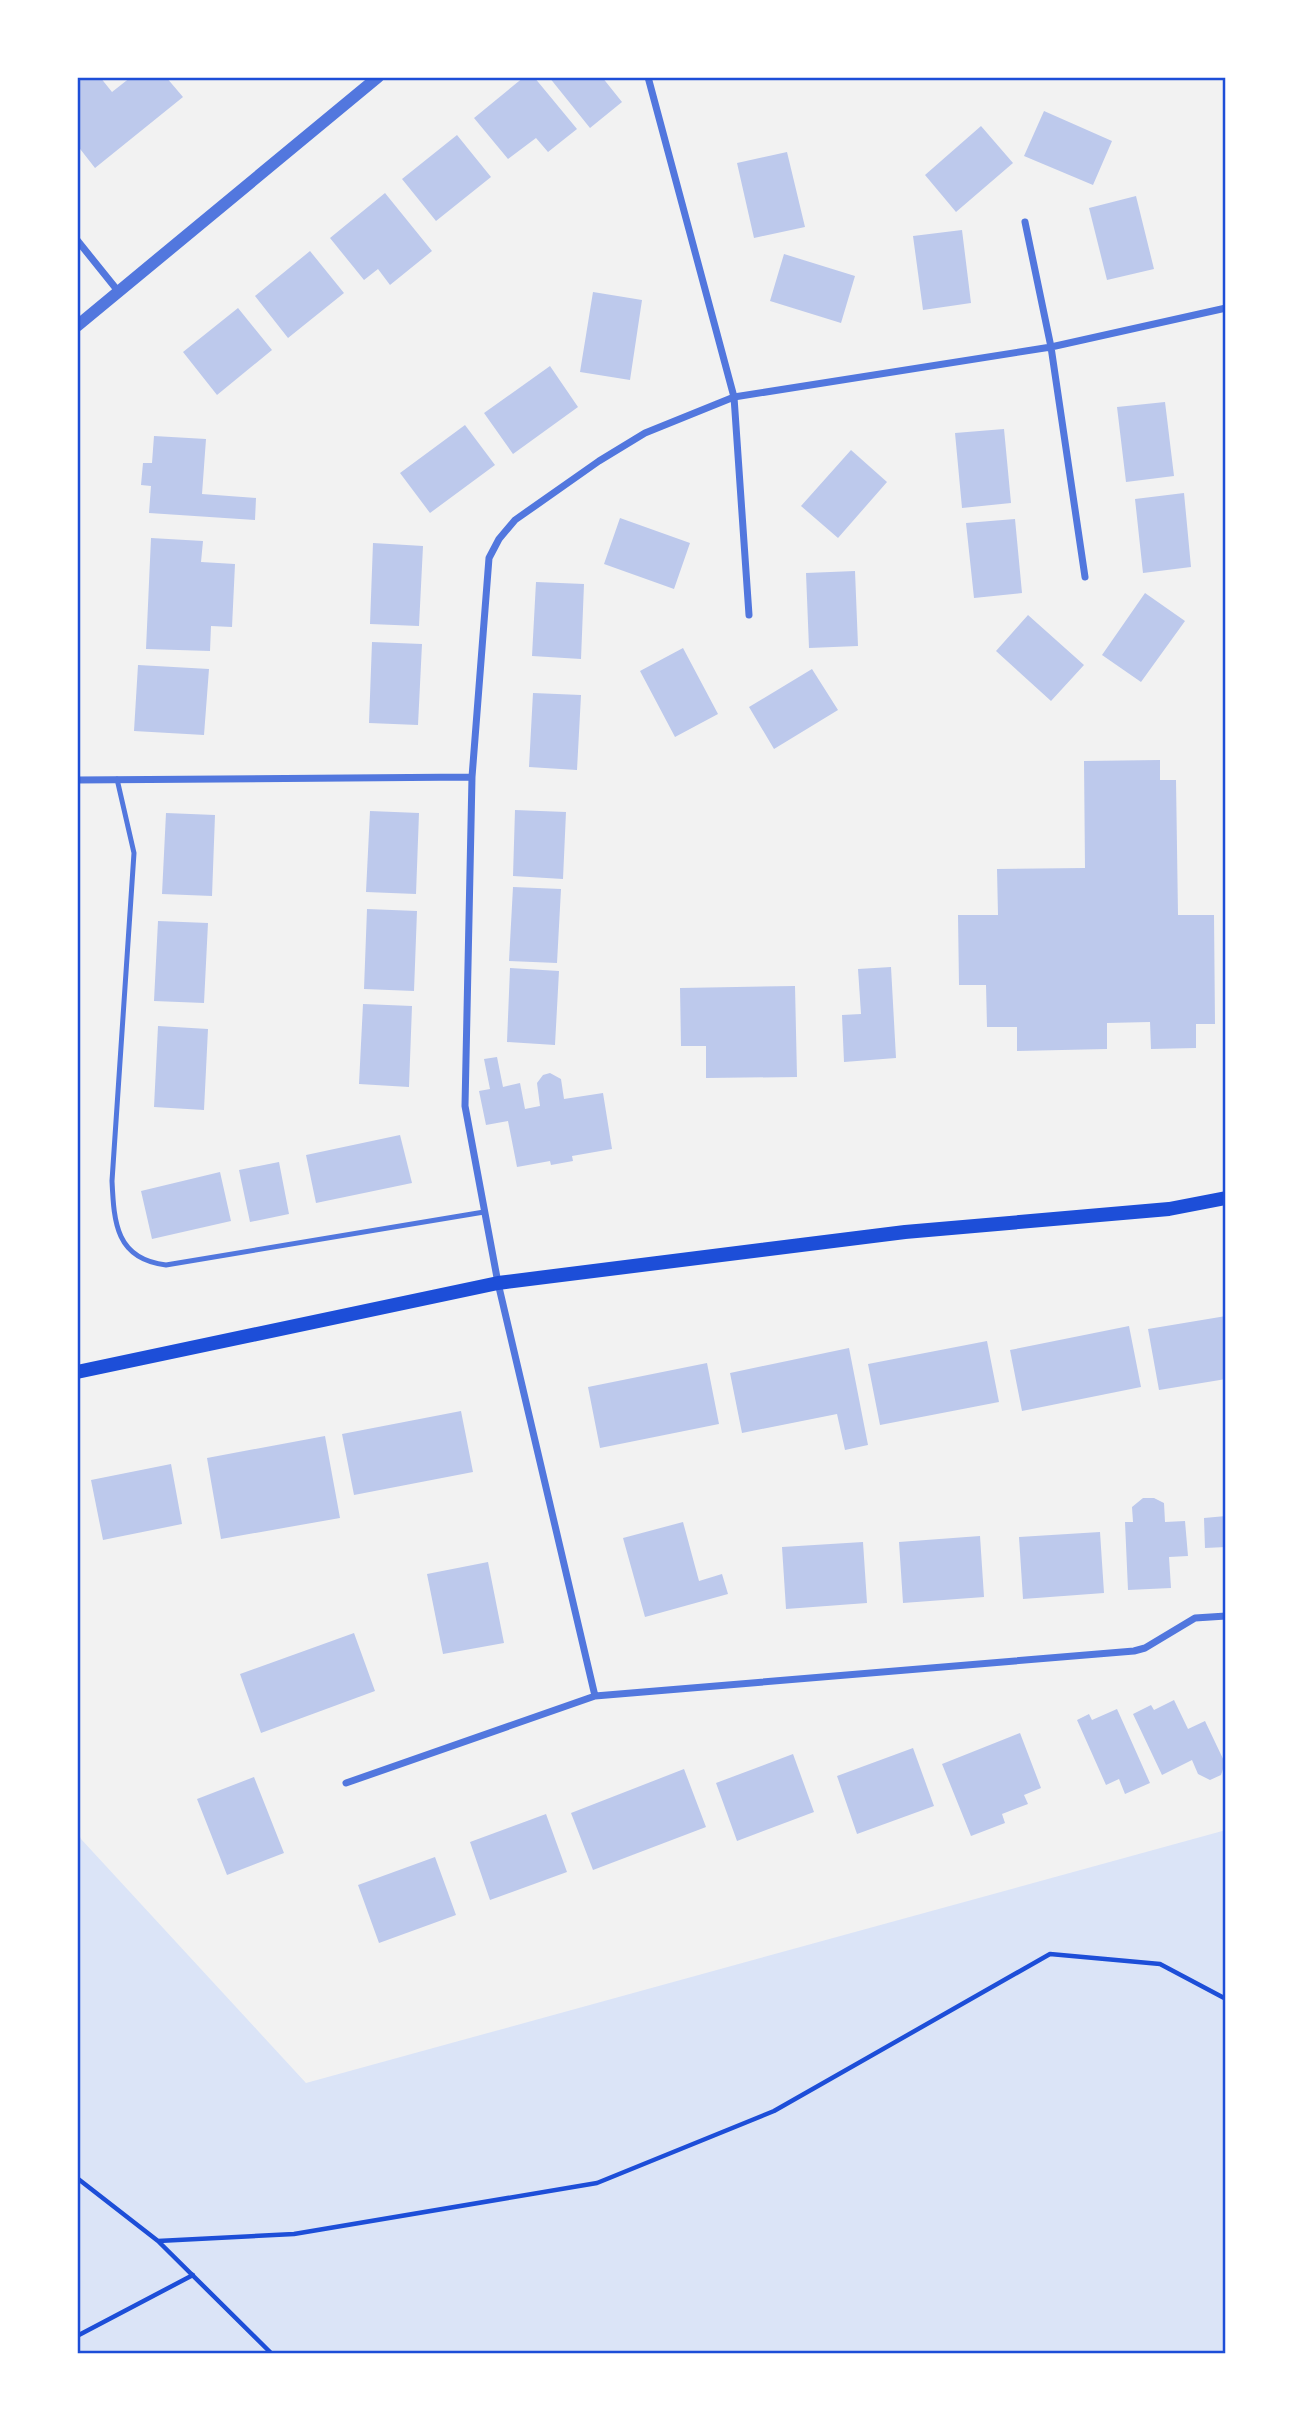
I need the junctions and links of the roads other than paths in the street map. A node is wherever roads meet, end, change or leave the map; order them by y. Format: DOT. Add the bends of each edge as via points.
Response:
graph roads {
  1 [pos="378,77"];
  2 [pos="648,77"];
  3 [pos="1025,222"];
  4 [pos="77,240"];
  5 [pos="118,291"];
  6 [pos="1226,308"];
  7 [pos="77,326"];
  8 [pos="1051,348"];
  9 [pos="734,397"];
  10 [pos="1084,576"];
  11 [pos="749,615"];
  12 [pos="472,777"];
  13 [pos="117,779"];
  14 [pos="77,780"];
  15 [pos="1226,1198"];
  16 [pos="484,1212"];
  17 [pos="498,1283"];
  18 [pos="77,1372"];
  19 [pos="1226,1616"];
  20 [pos="595,1696"];
  21 [pos="346,1783"];
  1 -- 5 [label="street"];
  2 -- 9 [label="street"];
  3 -- 8 [label="street"];
  4 -- 5 [label="street"];
  5 -- 7 [label="street"];
  6 -- 8 [label="street"];
  8 -- 9 [label="street"];
  8 -- 10 [label="street"];
  9 -- 11 [label="street"];
  9 -- 12 [label="street" via="645,433 515,520 499,538 489,558"];
  12 -- 13 [label="street"];
  12 -- 16 [label="street" via="465,1106"];
  13 -- 14 [label="street"];
  13 -- 16 [label="lane" via="134,853 112,1181 114,1214 127,1248 149,1263 166,1265"];
  15 -- 17 [label="main road" via="1169,1209 905,1232"];
  16 -- 17 [label="street"];
  17 -- 18 [label="main road"];
  17 -- 20 [label="street"];
  19 -- 20 [label="street" via="1195,1618 1134,1651"];
  20 -- 21 [label="street"];
}
